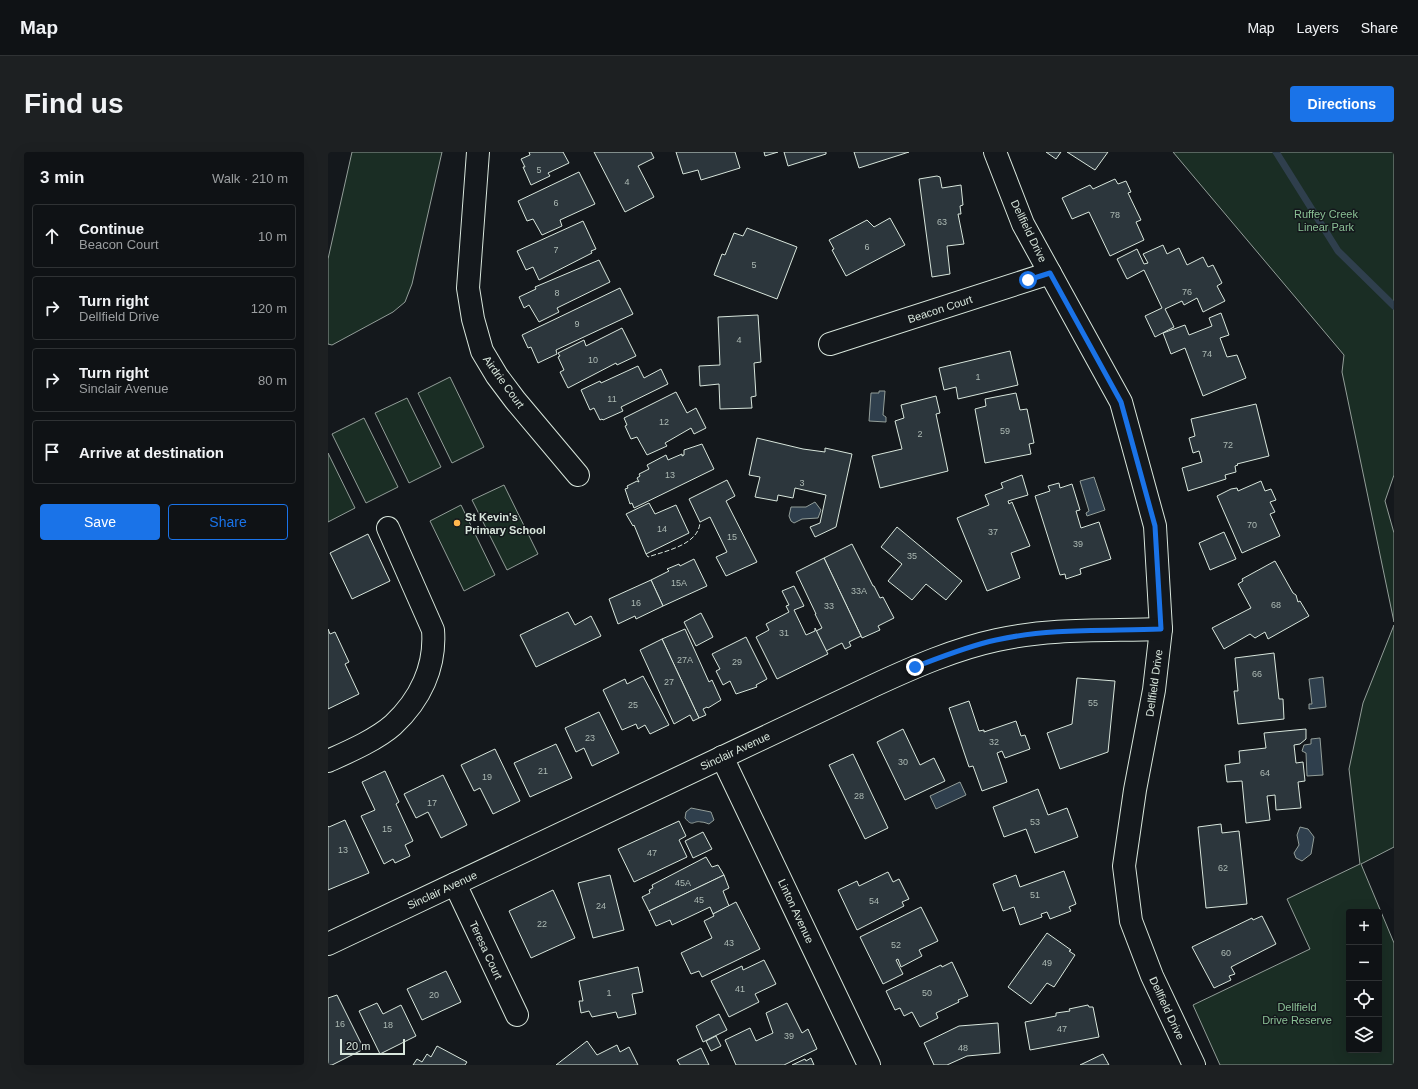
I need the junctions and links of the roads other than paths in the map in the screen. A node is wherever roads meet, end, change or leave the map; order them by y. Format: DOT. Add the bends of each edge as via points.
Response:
graph roads {
  1 [pos="478,152"];
  2 [pos="995,152"];
  3 [pos="1050,273"];
  4 [pos="830,344"];
  5 [pos="578,475"];
  6 [pos="388,528"];
  7 [pos="1161,629"];
  8 [pos="722,757"];
  9 [pos="328,762"];
  10 [pos="455,884"];
  11 [pos="328,944"];
  12 [pos="517,1016"];
  13 [pos="869,1065"];
  14 [pos="1194,1065"];
  1 -- 5 [label="street, Airdrie Court" via="468,288 482,351 515,400"];
  2 -- 3 [label="street, Dellfield Drive" via="1023,224"];
  3 -- 4 [label="street, Beacon Court"];
  3 -- 7 [label="street, Dellfield Drive" via="1121,402 1155,526"];
  6 -- 9 [label="street" via="433,630 432,662 422,688 392,726"];
  7 -- 8 [label="street, Sinclair Avenue" via="1052,632 997,640 971,647 940,657 875,685"];
  7 -- 14 [label="street, Dellfield Drive" via="1154,690 1124,866 1131,921 1152,976"];
  8 -- 10 [label="street, Sinclair Avenue"];
  8 -- 13 [label="street, Linton Avenue"];
  10 -- 11 [label="street, Sinclair Avenue"];
  10 -- 12 [label="street, Teresa Court"];
}
